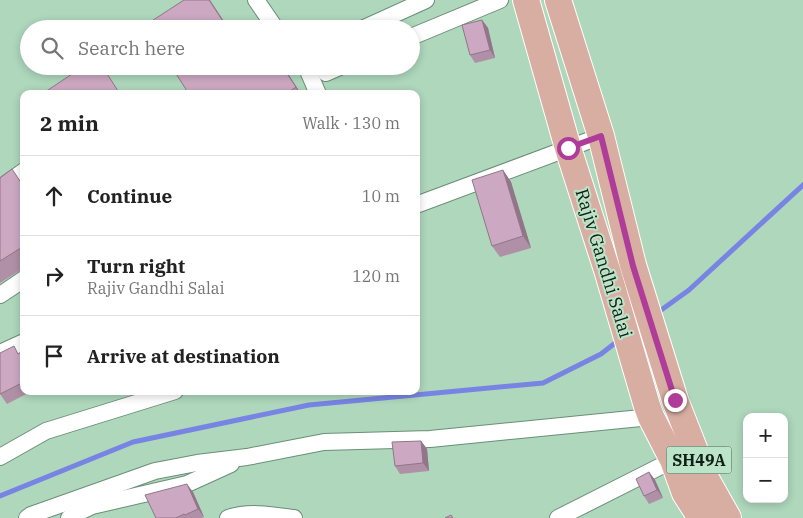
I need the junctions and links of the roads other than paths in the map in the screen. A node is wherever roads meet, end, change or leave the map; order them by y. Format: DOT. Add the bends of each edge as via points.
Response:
graph roads {
  1 [pos="256,0"];
  2 [pos="426,0"];
  3 [pos="500,0"];
  4 [pos="526,0"];
  5 [pos="558,0"];
  6 [pos="270,20"];
  7 [pos="382,20"];
  8 [pos="420,33"];
  9 [pos="310,75"];
  10 [pos="316,90"];
  11 [pos="601,136"];
  12 [pos="568,148"];
  13 [pos="20,174"];
  14 [pos="0,188"];
  15 [pos="420,203"];
  16 [pos="20,282"];
  17 [pos="0,295"];
  18 [pos="20,344"];
  19 [pos="0,353"];
  20 [pos="163,395"];
  21 [pos="649,412"];
  22 [pos="0,457"];
  23 [pos="247,457"];
  24 [pos="673,460"];
  25 [pos="27,518"];
  26 [pos="69,518"];
  27 [pos="228,518"];
  28 [pos="294,518"];
  29 [pos="558,518"];
  30 [pos="701,518"];
  31 [pos="728,518"];
  1 -- 6 [label="street"];
  2 -- 7 [label="street"];
  3 -- 8 [label="street"];
  4 -- 12 [label="main road, Rajiv Gandhi Salai / SH49A"];
  5 -- 11 [label="main road, Rajiv Gandhi Salai / SH49A"];
  9 -- 10 [label="street"];
  11 -- 12 [label="street"];
  11 -- 31 [label="main road, Rajiv Gandhi Salai / SH49A" via="633,266 675,400 706,479"];
  12 -- 15 [label="street"];
  12 -- 21 [label="main road, Rajiv Gandhi Salai / SH49A"];
  13 -- 14 [label="street"];
  16 -- 17 [label="street"];
  18 -- 19 [label="street"];
  20 -- 22 [label="street" via="46,431"];
  21 -- 23 [label="street" via="430,439 324,442"];
  21 -- 24 [label="main road, Rajiv Gandhi Salai / SH49A"];
  23 -- 25 [label="street" via="155,470"];
  23 -- 26 [label="street" via="187,484 92,506"];
  24 -- 29 [label="street"];
  24 -- 30 [label="main road, Rajiv Gandhi Salai / SH49A" via="685,493"];
  27 -- 28 [label="street" via="248,514"];
}
